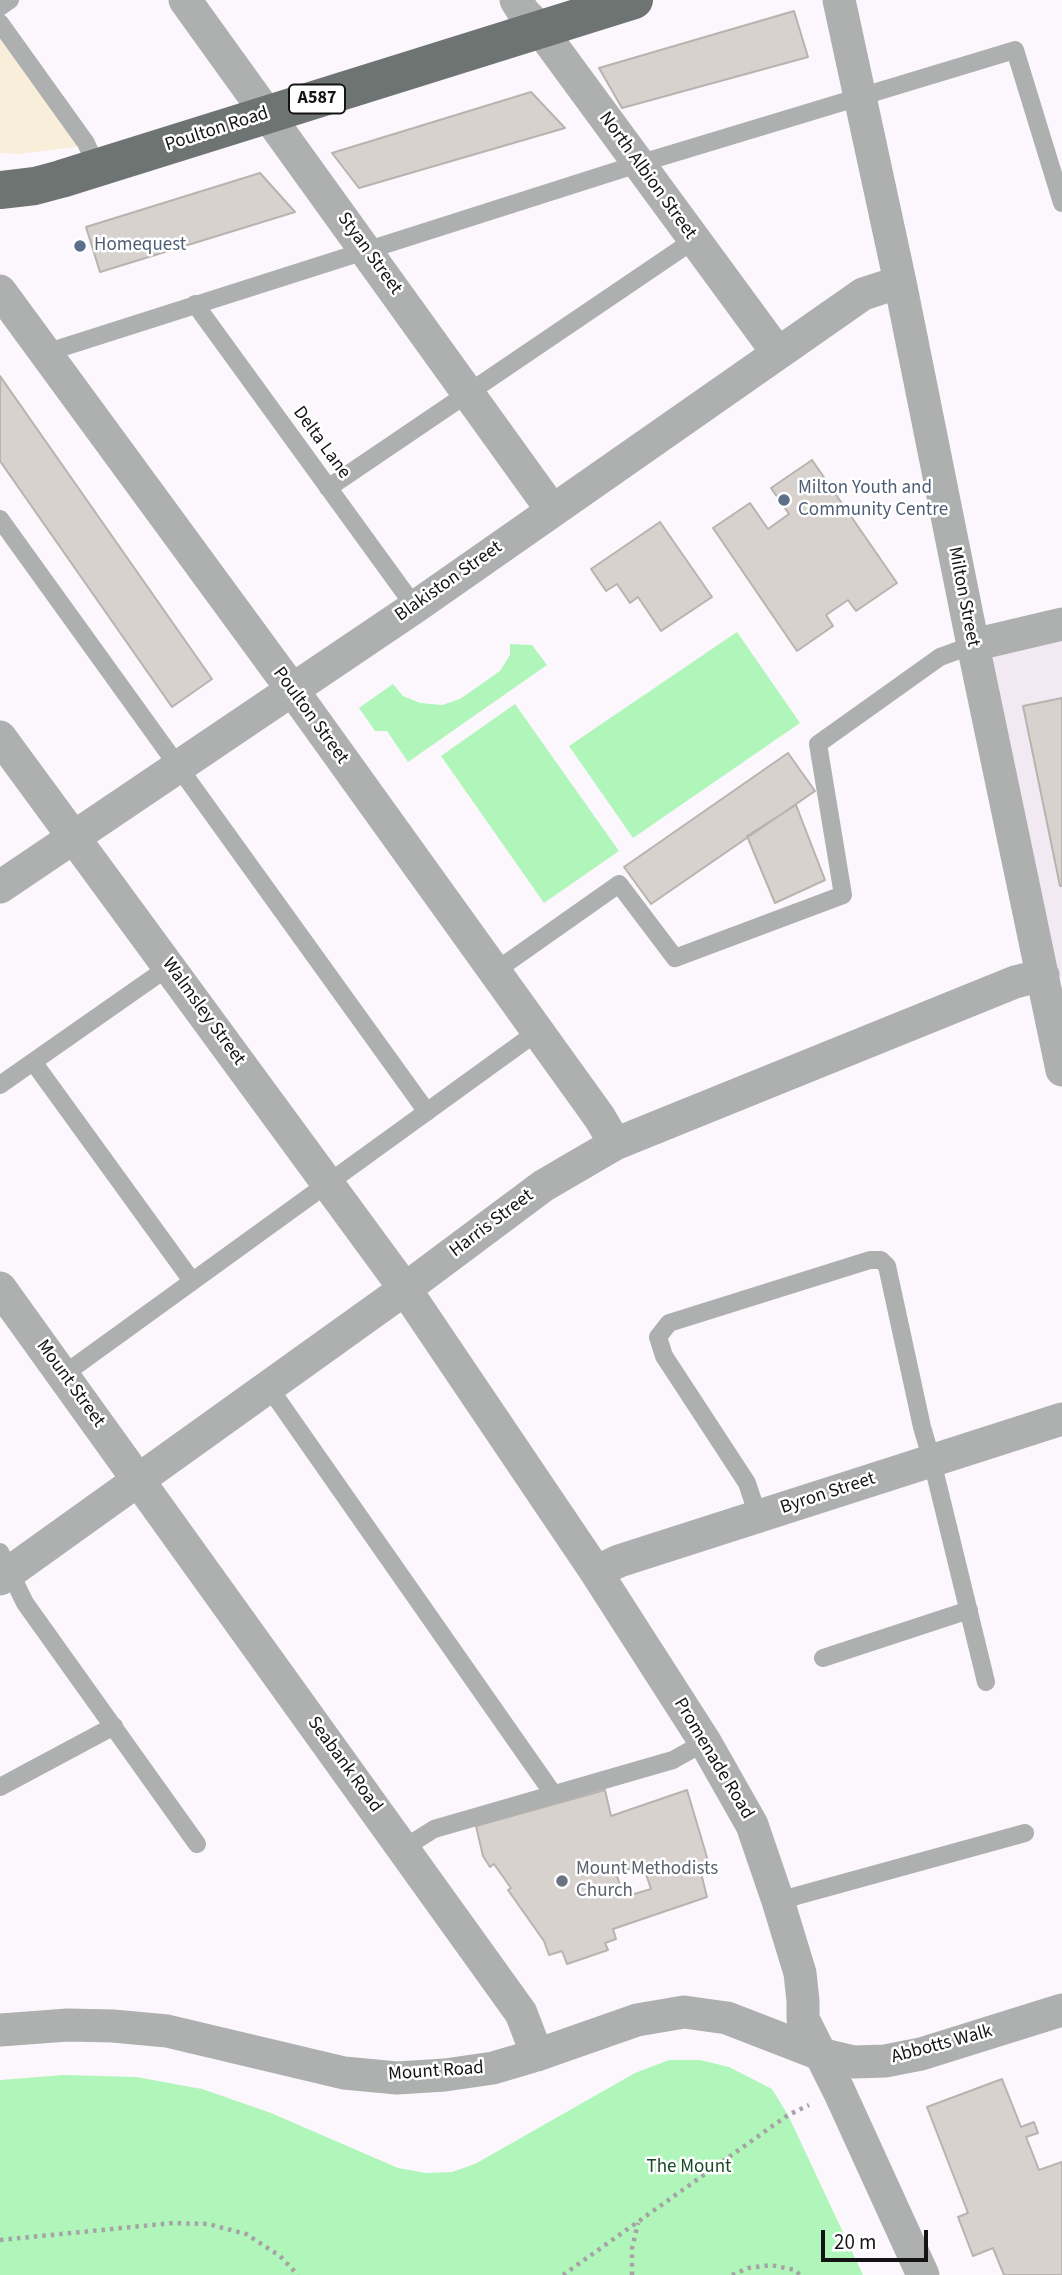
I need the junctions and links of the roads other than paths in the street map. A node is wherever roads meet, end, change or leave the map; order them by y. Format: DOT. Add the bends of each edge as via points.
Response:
graph roads {
  1 [pos="10,0"];
  2 [pos="185,0"];
  3 [pos="516,0"];
  4 [pos="634,0"];
  5 [pos="839,0"];
  6 [pos="0,7"];
  7 [pos="0,23"];
  8 [pos="540,29"];
  9 [pos="861,98"];
  10 [pos="267,114"];
  11 [pos="638,164"];
  12 [pos="97,168"];
  13 [pos="0,190"];
  14 [pos="1062,203"];
  15 [pos="694,240"];
  16 [pos="366,250"];
  17 [pos="900,282"];
  18 [pos="0,291"];
  19 [pos="195,304"];
  20 [pos="777,352"];
  21 [pos="45,354"];
  22 [pos="469,393"];
  23 [pos="327,488"];
  24 [pos="552,510"];
  25 [pos="0,519"];
  26 [pos="415,607"];
  27 [pos="1062,624"];
  28 [pos="972,645"];
  29 [pos="291,688"];
  30 [pos="0,737"];
  31 [pos="179,767"];
  32 [pos="74,837"];
  33 [pos="0,887"];
  34 [pos="170,966"];
  35 [pos="494,972"];
  36 [pos="1050,978"];
  37 [pos="537,1032"];
  38 [pos="34,1063"];
  39 [pos="1062,1070"];
  40 [pos="0,1085"];
  41 [pos="427,1112"];
  42 [pos="615,1144"];
  43 [pos="328,1183"];
  44 [pos="192,1281"];
  45 [pos="0,1289"];
  46 [pos="405,1289"];
  47 [pos="63,1375"];
  48 [pos="268,1386"];
  49 [pos="1062,1419"];
  50 [pos="932,1461"];
  51 [pos="139,1480"];
  52 [pos="758,1516"];
  53 [pos="4,1568"];
  54 [pos="596,1572"];
  55 [pos="969,1610"];
  56 [pos="823,1658"];
  57 [pos="986,1682"];
  58 [pos="114,1726"];
  59 [pos="705,1742"];
  60 [pos="0,1787"];
  61 [pos="554,1795"];
  62 [pos="1025,1833"];
  63 [pos="197,1844"];
  64 [pos="404,1848"];
  65 [pos="778,1901"];
  66 [pos="1062,2010"];
  67 [pos="0,2030"];
  68 [pos="820,2054"];
  69 [pos="537,2055"];
  70 [pos="923,2275"];
  1 -- 6 [label="lane"];
  2 -- 10 [label="street, Styan Street"];
  3 -- 8 [label="street, North Albion Street"];
  4 -- 8 [label="main road, Poulton Road / A587"];
  5 -- 9 [label="street, Milton Street"];
  7 -- 12 [label="lane" via="86,143"];
  8 -- 10 [label="main road, Poulton Road / A587"];
  8 -- 11 [label="street, North Albion Street"];
  9 -- 11 [label="lane"];
  9 -- 14 [label="lane" via="1015,50"];
  9 -- 17 [label="street, Milton Street"];
  10 -- 12 [label="main road, Poulton Road / A587"];
  10 -- 16 [label="street, Styan Street"];
  11 -- 15 [label="street, North Albion Street"];
  11 -- 16 [label="lane"];
  12 -- 13 [label="main road, Poulton Road / A587" via="35,187"];
  15 -- 20 [label="street, North Albion Street"];
  15 -- 22 [label="lane"];
  16 -- 19 [label="lane"];
  16 -- 22 [label="street, Styan Street"];
  17 -- 20 [label="street, Blakiston Street" via="863,294"];
  17 -- 28 [label="street, Milton Street"];
  18 -- 21 [label="street, Poulton Street"];
  19 -- 21 [label="lane"];
  19 -- 23 [label="lane, Delta Lane"];
  20 -- 24 [label="street, Blakiston Street"];
  21 -- 29 [label="street, Poulton Street"];
  22 -- 23 [label="lane"];
  22 -- 24 [label="street, Styan Street"];
  23 -- 26 [label="lane, Delta Lane"];
  24 -- 26 [label="street, Blakiston Street"];
  25 -- 31 [label="lane"];
  26 -- 29 [label="street, Blakiston Street"];
  27 -- 28 [label="street"];
  28 -- 35 [label="lane" via="940,657 818,744 843,895 675,958 619,884"];
  28 -- 36 [label="street, Milton Street"];
  29 -- 31 [label="street, Blakiston Street"];
  29 -- 35 [label="street, Poulton Street"];
  30 -- 32 [label="street, Walmsley Street"];
  31 -- 32 [label="street, Blakiston Street"];
  31 -- 41 [label="lane"];
  32 -- 33 [label="street, Blakiston Street"];
  32 -- 34 [label="street, Walmsley Street"];
  34 -- 38 [label="lane"];
  34 -- 43 [label="street, Walmsley Street"];
  35 -- 37 [label="street, Poulton Street"];
  36 -- 39 [label="street, Milton Street"];
  36 -- 42 [label="street, Harris Street" via="1015,982"];
  37 -- 41 [label="lane"];
  37 -- 42 [label="street, Poulton Street"];
  38 -- 40 [label="lane"];
  38 -- 44 [label="lane"];
  41 -- 43 [label="lane"];
  42 -- 46 [label="street, Harris Street" via="543,1186"];
  43 -- 44 [label="lane"];
  43 -- 46 [label="street, Walmsley Street"];
  44 -- 47 [label="lane"];
  45 -- 47 [label="street, Mount Street"];
  46 -- 48 [label="street, Harris Street"];
  46 -- 54 [label="street, Promenade Road"];
  47 -- 51 [label="street, Mount Street"];
  48 -- 51 [label="street, Harris Street"];
  48 -- 61 [label="lane"];
  49 -- 50 [label="street, Byron Street"];
  50 -- 52 [label="street, Byron Street"];
  50 -- 52 [label="lane" via="887,1266 881,1260 668,1323 658,1337 664,1356 747,1483"];
  50 -- 55 [label="lane"];
  51 -- 53 [label="street, Harris Street"];
  51 -- 64 [label="street, Seabank Road"];
  52 -- 54 [label="street, Byron Street"];
  53 -- 58 [label="lane"];
  54 -- 59 [label="street, Promenade Road"];
  55 -- 56 [label="lane"];
  55 -- 57 [label="lane"];
  58 -- 60 [label="lane"];
  58 -- 63 [label="lane"];
  59 -- 61 [label="lane" via="673,1760"];
  59 -- 65 [label="street, Promenade Road" via="752,1825"];
  61 -- 64 [label="lane" via="434,1829"];
  62 -- 65 [label="lane"];
  64 -- 69 [label="street, Seabank Road" via="522,2013"];
  65 -- 68 [label="street, Promenade Road" via="800,1973 803,2019"];
  66 -- 68 [label="street, Abbotts Walk" via="885,2061 854,2062"];
  67 -- 69 [label="street, Mount Road" via="68,2025 167,2031 344,2073 397,2078 493,2068"];
  68 -- 69 [label="street, Mount Road" via="727,2018 684,2012 637,2020"];
  68 -- 70 [label="street, Promenade Road"];
}
